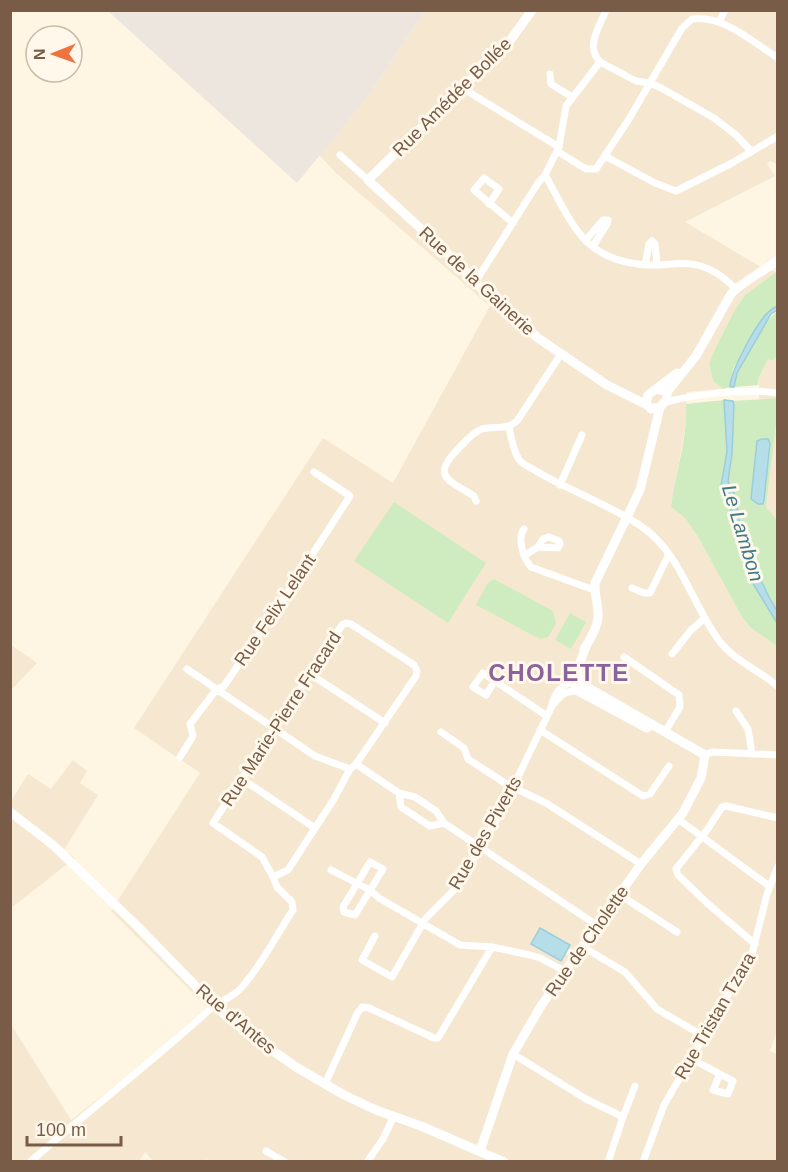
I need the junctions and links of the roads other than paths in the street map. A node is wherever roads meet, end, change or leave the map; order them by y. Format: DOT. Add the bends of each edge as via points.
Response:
graph roads {
  1 [pos="532,10"];
  2 [pos="606,10"];
  3 [pos="725,10"];
  4 [pos="719,22"];
  5 [pos="777,58"];
  6 [pos="600,62"];
  7 [pos="550,74"];
  8 [pos="650,83"];
  9 [pos="462,88"];
  10 [pos="572,97"];
  11 [pos="777,136"];
  12 [pos="558,149"];
  13 [pos="751,151"];
  14 [pos="340,155"];
  15 [pos="605,156"];
  16 [pos="545,175"];
  17 [pos="368,180"];
  18 [pos="489,204"];
  19 [pos="513,224"];
  20 [pos="586,240"];
  21 [pos="593,246"];
  22 [pos="777,260"];
  23 [pos="645,265"];
  24 [pos="657,265"];
  25 [pos="476,281"];
  26 [pos="736,289"];
  27 [pos="561,354"];
  28 [pos="624,393"];
  29 [pos="777,393"];
  30 [pos="661,396"];
  31 [pos="648,407"];
  32 [pos="509,427"];
  33 [pos="582,435"];
  34 [pos="650,451"];
  35 [pos="314,472"];
  36 [pos="560,485"];
  37 [pos="476,501"];
  38 [pos="628,518"];
  39 [pos="524,529"];
  40 [pos="538,547"];
  41 [pos="669,554"];
  42 [pos="525,555"];
  43 [pos="632,588"];
  44 [pos="594,590"];
  45 [pos="705,618"];
  46 [pos="672,654"];
  47 [pos="624,657"];
  48 [pos="187,669"];
  49 [pos="310,674"];
  50 [pos="495,681"];
  51 [pos="574,685"];
  52 [pos="777,687"];
  53 [pos="216,690"];
  54 [pos="736,711"];
  55 [pos="547,716"];
  56 [pos="385,723"];
  57 [pos="275,729"];
  58 [pos="540,730"];
  59 [pos="441,732"];
  60 [pos="665,732"];
  61 [pos="693,748"];
  62 [pos="705,754"];
  63 [pos="752,754"];
  64 [pos="777,755"];
  65 [pos="180,757"];
  66 [pos="353,766"];
  67 [pos="669,766"];
  68 [pos="242,779"];
  69 [pos="513,787"];
  70 [pos="399,793"];
  71 [pos="10,812"];
  72 [pos="777,818"];
  73 [pos="678,819"];
  74 [pos="444,823"];
  75 [pos="315,828"];
  76 [pos="702,836"];
  77 [pos="480,848"];
  78 [pos="642,864"];
  79 [pos="777,866"];
  80 [pos="331,870"];
  81 [pos="273,877"];
  82 [pos="357,883"];
  83 [pos="769,886"];
  84 [pos="370,890"];
  85 [pos="620,896"];
  86 [pos="424,924"];
  87 [pos="598,926"];
  88 [pos="677,932"];
  89 [pos="375,936"];
  90 [pos="756,944"];
  91 [pos="492,947"];
  92 [pos="583,947"];
  93 [pos="565,971"];
  94 [pos="215,1006"];
  95 [pos="705,1037"];
  96 [pos="513,1054"];
  97 [pos="692,1059"];
  98 [pos="720,1074"];
  99 [pos="325,1084"];
  100 [pos="635,1086"];
  101 [pos="394,1116"];
  102 [pos="623,1117"];
  103 [pos="266,1151"];
  104 [pos="480,1151"];
  105 [pos="609,1159"];
  106 [pos="30,1161"];
  107 [pos="285,1161"];
  108 [pos="367,1161"];
  109 [pos="504,1161"];
  110 [pos="643,1161"];
  1 -- 9 [label="street, Rue Amédée Bollée" via="509,42"];
  2 -- 6 [label="street" via="592,45"];
  3 -- 4 [label="street"];
  4 -- 5 [label="street"];
  4 -- 8 [label="street" via="698,18 688,21"];
  6 -- 8 [label="street" via="636,81"];
  6 -- 10 [label="street"];
  7 -- 10 [label="street" via="551,84"];
  8 -- 13 [label="street" via="714,118"];
  8 -- 15 [label="street"];
  9 -- 12 [label="street"];
  9 -- 17 [label="street, Rue Amédée Bollée"];
  10 -- 12 [label="street" via="564,111"];
  11 -- 13 [label="street"];
  12 -- 15 [label="street" via="589,170 596,169"];
  12 -- 16 [label="street"];
  13 -- 15 [label="street" via="674,191"];
  14 -- 17 [label="street, Rue de la Gainerie"];
  16 -- 19 [label="street"];
  16 -- 20 [label="street"];
  17 -- 25 [label="street, Rue de la Gainerie"];
  18 -- 19 [label="street"];
  19 -- 25 [label="street"];
  20 -- 21 [label="street"];
  20 -- 21 [label="street" via="603,220 608,220"];
  21 -- 23 [label="street" via="617,260"];
  22 -- 26 [label="street"];
  23 -- 24 [label="street"];
  23 -- 24 [label="street" via="652,241"];
  24 -- 26 [label="street" via="702,266"];
  25 -- 27 [label="street, Rue de la Gainerie" via="495,302"];
  26 -- 30 [label="street" via="696,356"];
  27 -- 28 [label="street, Rue de la Gainerie"];
  27 -- 32 [label="street" via="517,421"];
  28 -- 30 [label="street, Rue de la Gainerie"];
  28 -- 31 [label="street, Rue de la Gainerie"];
  29 -- 30 [label="street"];
  30 -- 31 [label="street"];
  30 -- 31 [label="street" via="646,399"];
  30 -- 34 [label="street"];
  31 -- 34 [label="street"];
  32 -- 36 [label="street" via="520,461"];
  32 -- 37 [label="street" via="477,431 446,462 447,479"];
  33 -- 36 [label="street"];
  34 -- 38 [label="street"];
  35 -- 53 [label="street, Rue Felix Lelant" via="350,496 224,686"];
  36 -- 38 [label="street"];
  38 -- 41 [label="street" via="650,533"];
  38 -- 44 [label="street"];
  39 -- 42 [label="street" via="520,535"];
  40 -- 42 [label="street"];
  41 -- 43 [label="street" via="650,593"];
  41 -- 45 [label="street"];
  42 -- 44 [label="street" via="531,567"];
  44 -- 51 [label="street" via="598,617"];
  45 -- 46 [label="street"];
  45 -- 52 [label="street" via="735,657"];
  47 -- 60 [label="street" via="679,695 680,707"];
  48 -- 53 [label="street"];
  49 -- 56 [label="street"];
  49 -- 56 [label="street, Rue Marie-Pierre Fracard" via="346,623 414,665 416,676"];
  49 -- 57 [label="street, Rue Marie-Pierre Fracard"];
  50 -- 55 [label="street"];
  51 -- 55 [label="street, Rue des Piverts" via="563,686 556,693"];
  51 -- 60 [label="street" via="585,687"];
  51 -- 61 [label="street" via="662,736"];
  53 -- 57 [label="street"];
  53 -- 65 [label="street, Rue Felix Lelant" via="190,724 193,736"];
  54 -- 63 [label="street" via="748,729"];
  55 -- 58 [label="street, Rue des Piverts"];
  56 -- 66 [label="street, Rue Marie-Pierre Fracard"];
  57 -- 66 [label="street" via="315,756"];
  57 -- 68 [label="street, Rue Marie-Pierre Fracard"];
  58 -- 67 [label="street" via="643,796 650,794"];
  58 -- 69 [label="street, Rue des Piverts"];
  59 -- 69 [label="street" via="464,748 468,759"];
  60 -- 61 [label="street"];
  61 -- 62 [label="street"];
  62 -- 63 [label="street"];
  62 -- 73 [label="street, Rue de Cholette" via="701,778"];
  63 -- 64 [label="street"];
  66 -- 70 [label="street"];
  66 -- 75 [label="street, Rue Marie-Pierre Fracard"];
  68 -- 75 [label="street"];
  68 -- 81 [label="street, Rue Marie-Pierre Fracard" via="213,823 262,857"];
  69 -- 77 [label="street, Rue des Piverts"];
  69 -- 78 [label="street" via="546,803"];
  70 -- 74 [label="street" via="415,797 436,811"];
  70 -- 74 [label="street" via="401,807 430,826"];
  71 -- 94 [label="street, Rue d'Antes" via="62,854 136,924"];
  72 -- 76 [label="street" via="724,806"];
  73 -- 76 [label="street"];
  73 -- 78 [label="street, Rue de Cholette"];
  74 -- 77 [label="street"];
  75 -- 81 [label="street, Rue Marie-Pierre Fracard" via="288,870"];
  76 -- 83 [label="street"];
  76 -- 90 [label="street" via="677,866 678,875"];
  77 -- 86 [label="street, Rue des Piverts" via="457,886 432,910"];
  77 -- 87 [label="street"];
  78 -- 85 [label="street, Rue de Cholette"];
  79 -- 83 [label="street, Rue Tristan Tzara"];
  80 -- 82 [label="street"];
  81 -- 94 [label="street, Rue Marie-Pierre Fracard" via="292,902 293,910 239,991"];
  82 -- 84 [label="street"];
  82 -- 84 [label="street" via="370,862 383,869"];
  82 -- 84 [label="street" via="343,907 350,915 355,915"];
  83 -- 90 [label="street, Rue Tristan Tzara"];
  84 -- 86 [label="street"];
  85 -- 87 [label="street, Rue de Cholette"];
  85 -- 88 [label="street"];
  86 -- 89 [label="street, Rue des Piverts" via="392,977 362,960"];
  86 -- 91 [label="street" via="460,945"];
  87 -- 92 [label="street, Rue de Cholette"];
  90 -- 95 [label="street, Rue Tristan Tzara"];
  91 -- 93 [label="street" via="540,958"];
  91 -- 99 [label="street" via="438,1038 362,1007"];
  92 -- 93 [label="street, Rue de Cholette"];
  92 -- 95 [label="street" via="625,972 657,1009"];
  93 -- 96 [label="street, Rue de Cholette"];
  94 -- 99 [label="street, Rue d'Antes" via="266,1046"];
  94 -- 106 [label="street"];
  95 -- 97 [label="street, Rue Tristan Tzara"];
  96 -- 102 [label="street"];
  96 -- 104 [label="street, Rue de Cholette"];
  97 -- 98 [label="street"];
  97 -- 110 [label="street, Rue Tristan Tzara" via="664,1105"];
  99 -- 101 [label="street, Rue d'Antes"];
  100 -- 102 [label="street"];
  101 -- 104 [label="street, Rue d'Antes"];
  101 -- 108 [label="street"];
  102 -- 105 [label="street"];
  103 -- 107 [label="street"];
  104 -- 109 [label="street, Rue d'Antes"];
}
